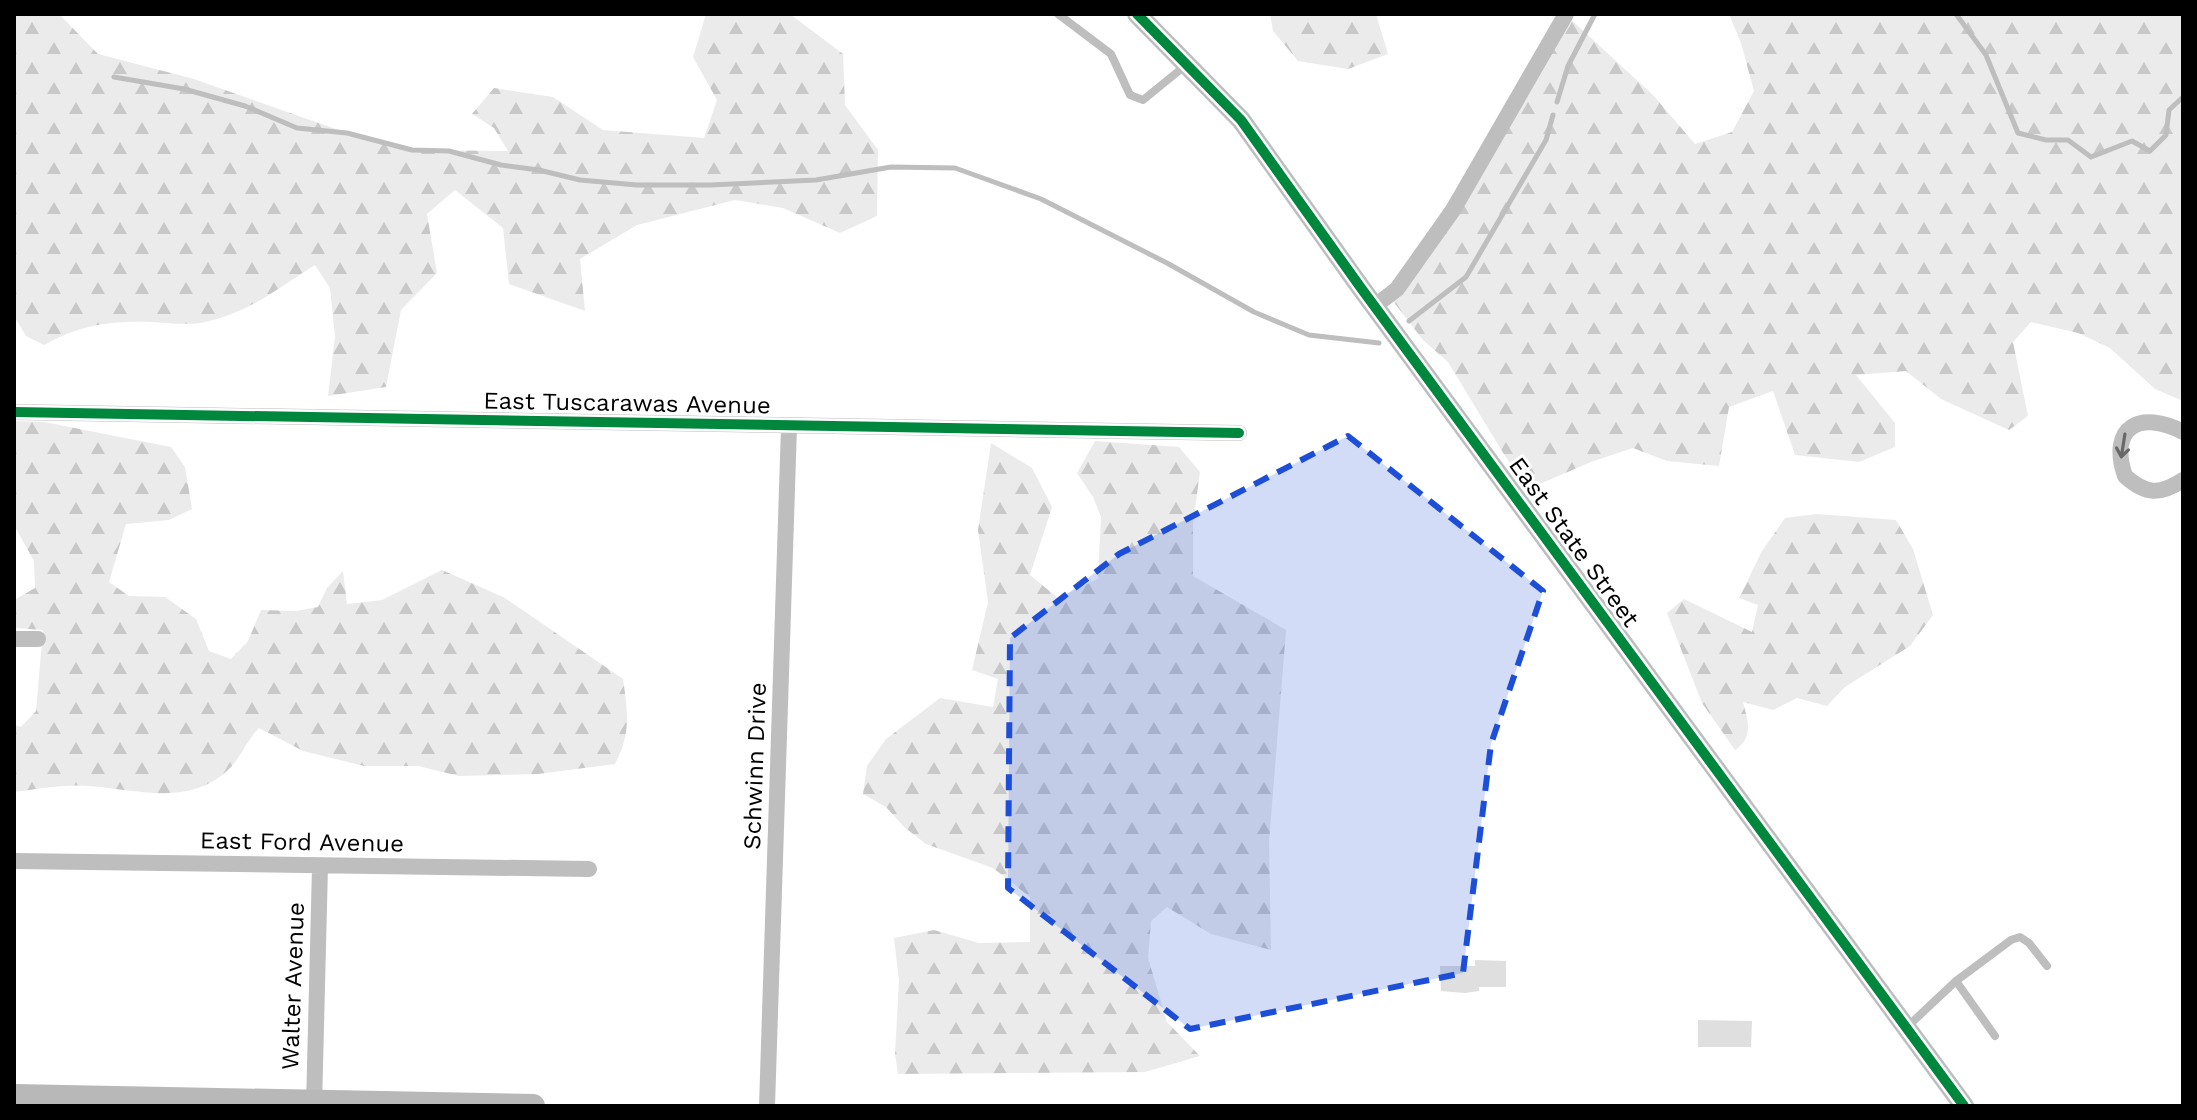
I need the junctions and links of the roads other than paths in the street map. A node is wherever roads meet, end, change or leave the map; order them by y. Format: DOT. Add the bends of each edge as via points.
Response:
graph roads {
  1 [pos="1058,14"];
  2 [pos="1137,14"];
  3 [pos="1566,14"];
  4 [pos="1186,65"];
  5 [pos="1375,306"];
  6 [pos="14,412"];
  7 [pos="789,427"];
  8 [pos="2183,432"];
  9 [pos="1239,433"];
  10 [pos="2183,480"];
  11 [pos="14,639"];
  12 [pos="38,639"];
  13 [pos="14,861"];
  14 [pos="320,867"];
  15 [pos="589,869"];
  16 [pos="2047,966"];
  17 [pos="1956,981"];
  18 [pos="1906,1028"];
  19 [pos="1995,1036"];
  20 [pos="14,1096"];
  21 [pos="314,1105"];
  22 [pos="533,1106"];
  23 [pos="767,1106"];
  24 [pos="1964,1106"];
  1 -- 4 [label="lane" via="1111,54 1134,99 1143,100"];
  2 -- 4 [label="street, East State Street"];
  3 -- 5 [label="street" via="1453,210 1397,289"];
  4 -- 5 [label="street, East State Street" via="1241,120"];
  5 -- 18 [label="street, East State Street"];
  6 -- 7 [label="street, East Tuscarawas Avenue"];
  7 -- 9 [label="street, East Tuscarawas Avenue"];
  7 -- 23 [label="street, Schwinn Drive"];
  8 -- 10 [label="street, one-way" via="2143,421 2124,433 2120,456 2125,476 2143,489 2164,491"];
  11 -- 12 [label="street"];
  13 -- 14 [label="street, East Ford Avenue"];
  14 -- 15 [label="street, East Ford Avenue"];
  14 -- 21 [label="street, Walter Avenue"];
  16 -- 17 [label="lane" via="2020,937"];
  17 -- 18 [label="lane"];
  17 -- 19 [label="lane"];
  18 -- 24 [label="street, East State Street"];
  20 -- 21 [label="main road"];
  21 -- 22 [label="main road"];
}
